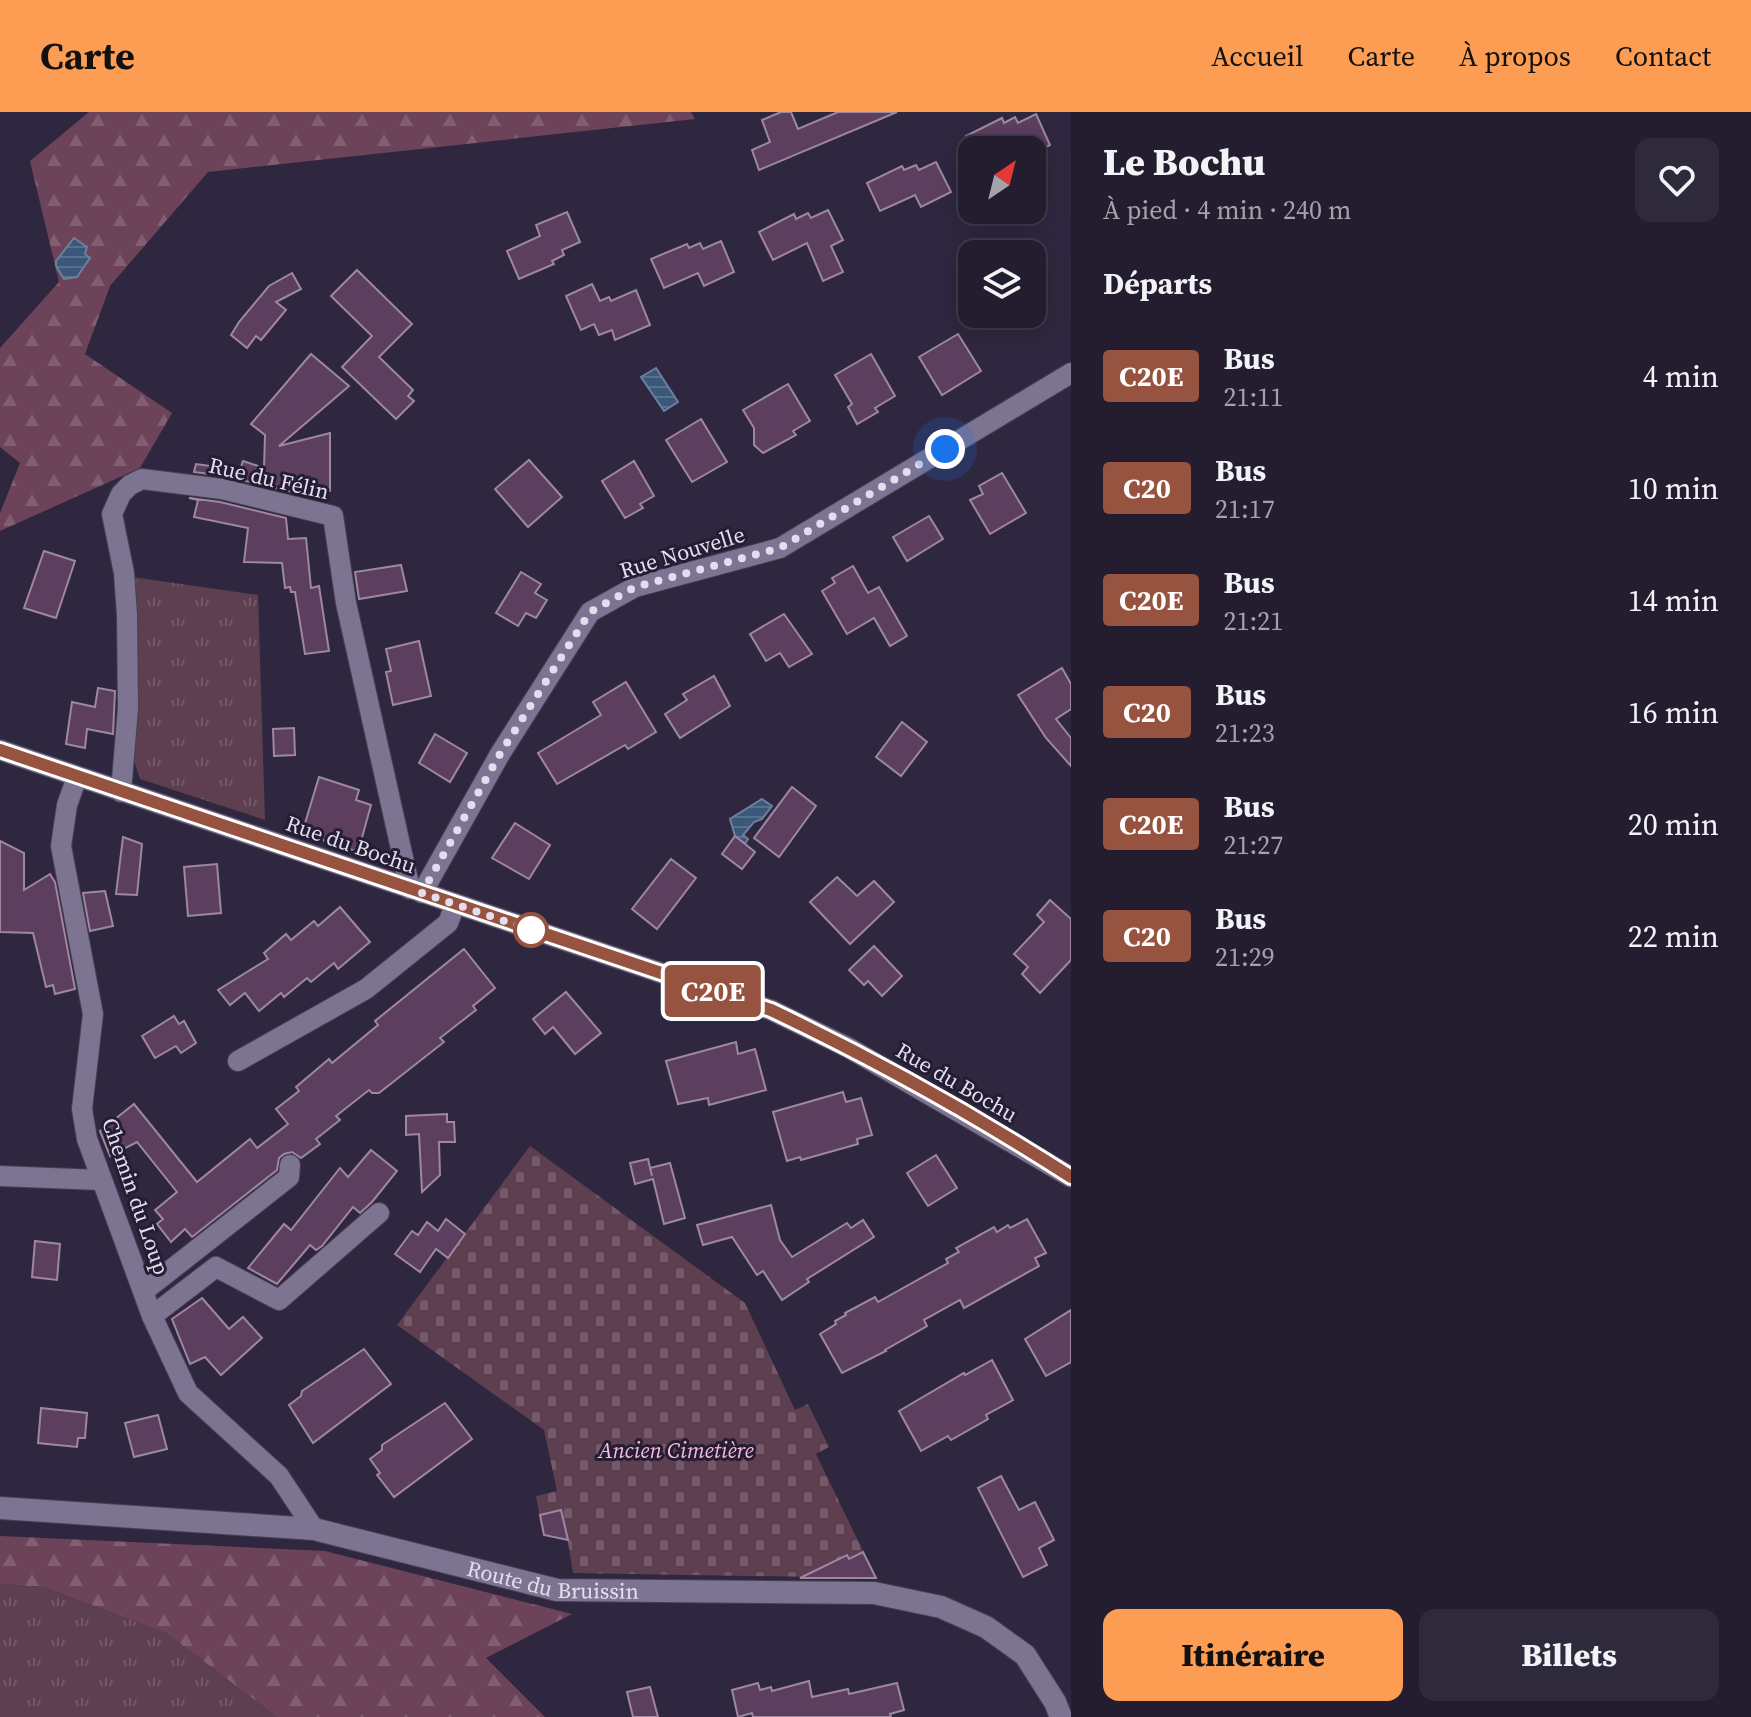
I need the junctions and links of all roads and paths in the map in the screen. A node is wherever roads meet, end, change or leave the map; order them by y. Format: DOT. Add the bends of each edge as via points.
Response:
graph roads {
  1 [pos="1071,373"];
  2 [pos="0,750"];
  3 [pos="77,777"];
  4 [pos="121,792"];
  5 [pos="416,891"];
  6 [pos="455,905"];
  7 [pos="238,1061"];
  8 [pos="290,1165"];
  9 [pos="0,1176"];
  10 [pos="1071,1177"];
  11 [pos="100,1180"];
  12 [pos="379,1213"];
  13 [pos="144,1291"];
  14 [pos="152,1316"];
  15 [pos="0,1508"];
  16 [pos="314,1529"];
  17 [pos="1061,1717"];
  1 -- 5 [label="street, Rue Nouvelle" via="780,548 635,587 590,612"];
  2 -- 3 [label="street, Rue du Bochu"];
  3 -- 4 [label="street, Rue du Bochu"];
  3 -- 11 [label="street, Chemin du Loup" via="61,846 93,1014 82,1109"];
  4 -- 5 [label="street, Rue du Bochu"];
  4 -- 5 [label="street, Rue du Félin" via="128,708 127,615 112,514 121,494 142,479 222,489 333,516 346,603"];
  5 -- 6 [label="street, Rue du Bochu"];
  6 -- 7 [label="street" via="448,923 366,989"];
  6 -- 10 [label="street, Rue du Bochu" via="771,1010 939,1098"];
  8 -- 13 [label="street" via="289,1177"];
  9 -- 11 [label="street"];
  11 -- 13 [label="street, Chemin du Loup"];
  12 -- 14 [label="street" via="279,1300 216,1267"];
  13 -- 14 [label="street, Chemin du Loup"];
  14 -- 16 [label="street, Chemin du Loup" via="188,1393 279,1476"];
  15 -- 16 [label="street, Route du Bruissin"];
  16 -- 17 [label="street, Route du Bruissin" via="557,1590 874,1593 941,1607 986,1627 1025,1655"];
}
